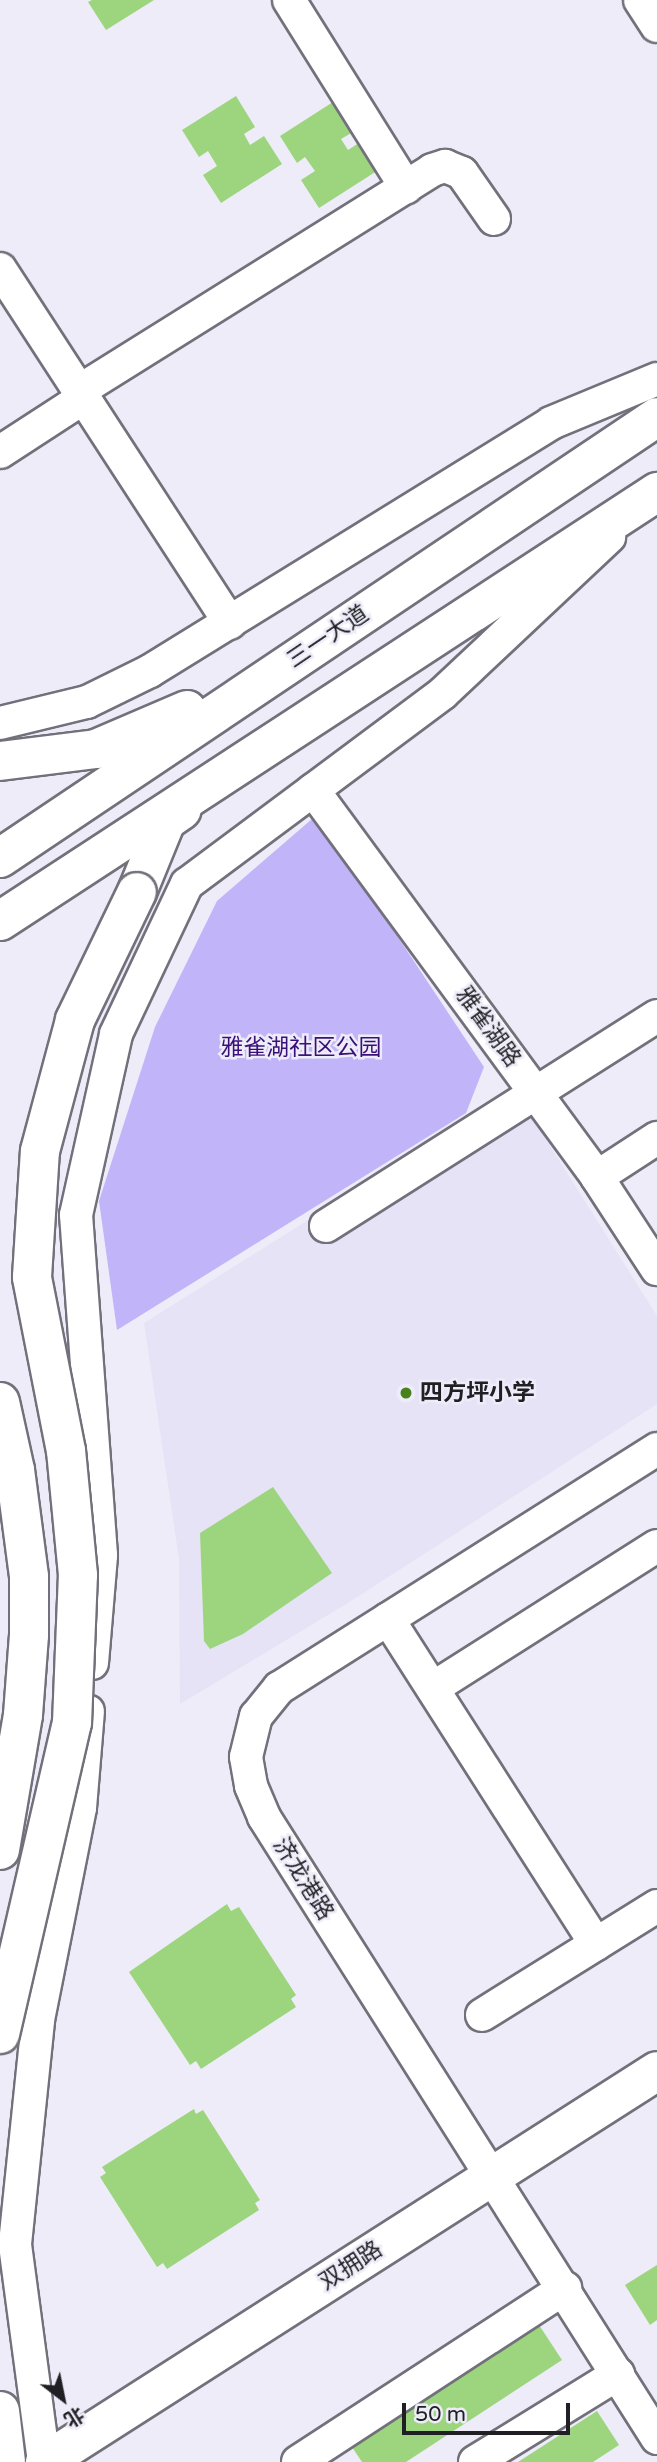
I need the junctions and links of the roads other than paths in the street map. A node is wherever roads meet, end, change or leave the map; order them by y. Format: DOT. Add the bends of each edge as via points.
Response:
graph roads {
  1 [pos="640,0"];
  2 [pos="303,5"];
  3 [pos="657,26"];
  4 [pos="406,187"];
  5 [pos="494,219"];
  6 [pos="0,269"];
  7 [pos="657,379"];
  8 [pos="81,394"];
  9 [pos="657,417"];
  10 [pos="0,452"];
  11 [pos="657,492"];
  12 [pos="230,622"];
  13 [pos="303,654"];
  14 [pos="371,678"];
  15 [pos="0,723"];
  16 [pos="18,760"];
  17 [pos="313,790"];
  18 [pos="10,849"];
  19 [pos="0,921"];
  20 [pos="657,1016"];
  21 [pos="536,1093"];
  22 [pos="657,1138"];
  23 [pos="597,1177"];
  24 [pos="326,1226"];
  25 [pos="657,1269"];
  26 [pos="0,1402"];
  27 [pos="657,1449"];
  28 [pos="657,1546"];
  29 [pos="388,1619"];
  30 [pos="433,1688"];
  31 [pos="0,1850"];
  32 [pos="657,1906"];
  33 [pos="596,1944"];
  34 [pos="0,1978"];
  35 [pos="46,1984"];
  36 [pos="482,2015"];
  37 [pos="0,2034"];
  38 [pos="657,2071"];
  39 [pos="657,2102"];
  40 [pos="498,2187"];
  41 [pos="565,2288"];
  42 [pos="618,2374"];
  43 [pos="0,2411"];
  44 [pos="657,2438"];
  45 [pos="338,2451"];
  46 [pos="657,2456"];
  47 [pos="6,2462"];
  48 [pos="45,2462"];
  49 [pos="90,2462"];
  50 [pos="298,2462"];
  51 [pos="475,2462"];
  52 [pos="649,2462"];
  1 -- 3 [label="street"];
  2 -- 4 [label="street"];
  4 -- 5 [label="street" via="432,170 456,168"];
  4 -- 8 [label="street"];
  6 -- 8 [label="street"];
  7 -- 12 [label="street" via="551,424"];
  8 -- 10 [label="street"];
  8 -- 12 [label="street"];
  9 -- 13 [label="main road, 三一大道"];
  11 -- 14 [label="main road"];
  11 -- 17 [label="street" via="443,693"];
  12 -- 15 [label="street" via="150,671 87,702"];
  13 -- 16 [label="main road" via="96,749"];
  13 -- 18 [label="main road, 三一大道"];
  14 -- 19 [label="main road"];
  14 -- 37 [label="main road, bridge" via="166,821 75,1020 40,1151 32,1277 66,1451 78,1575 72,1723"];
  17 -- 21 [label="street, 雅雀湖路"];
  17 -- 35 [label="street" via="187,884 116,1034 76,1215 101,1555 80,1808"];
  20 -- 21 [label="street"];
  21 -- 23 [label="street, 雅雀湖路"];
  21 -- 24 [label="street"];
  22 -- 23 [label="street"];
  23 -- 25 [label="street, 雅雀湖路"];
  26 -- 31 [label="main road" via="15,1470 27,1563 29,1636 23,1715"];
  27 -- 29 [label="street, 济龙港路"];
  28 -- 30 [label="street"];
  29 -- 30 [label="street"];
  29 -- 40 [label="street, 济龙港路" via="266,1701 249,1738 246,1757 251,1786 264,1817"];
  30 -- 33 [label="street"];
  32 -- 33 [label="street"];
  33 -- 36 [label="street"];
  34 -- 35 [label="street"];
  35 -- 48 [label="street" via="15,2244"];
  38 -- 40 [label="main road, 双拥路"];
  39 -- 40 [label="main road, 双拥路"];
  40 -- 41 [label="street, 济龙港路"];
  40 -- 48 [label="main road, 双拥路"];
  40 -- 49 [label="main road, 双拥路"];
  41 -- 42 [label="street, 济龙港路"];
  41 -- 45 [label="street"];
  42 -- 44 [label="street, 济龙港路"];
  42 -- 51 [label="street"];
  43 -- 47 [label="main road"];
  45 -- 50 [label="street"];
  46 -- 52 [label="street"];
}
